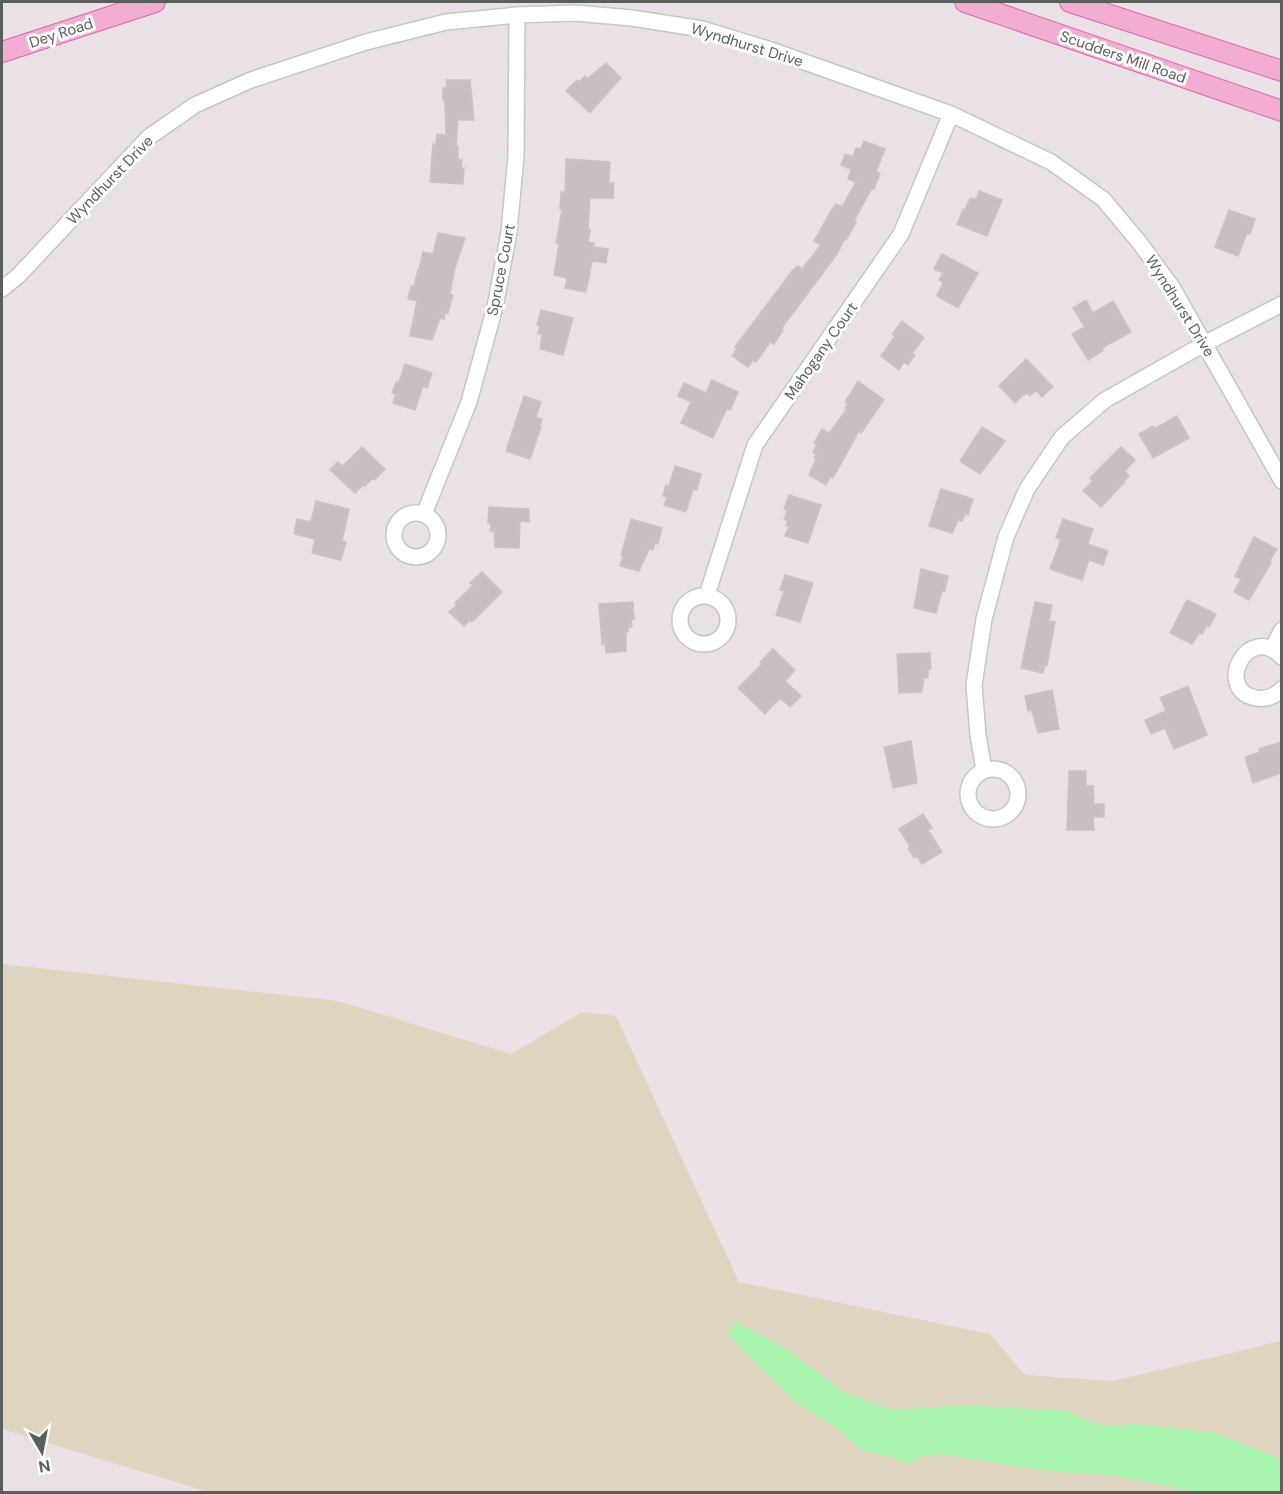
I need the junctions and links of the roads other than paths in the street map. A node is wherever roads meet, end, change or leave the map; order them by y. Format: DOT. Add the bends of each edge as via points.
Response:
graph roads {
  1 [pos="155,2"];
  2 [pos="965,2"];
  3 [pos="1070,2"];
  4 [pos="517,15"];
  5 [pos="2,52"];
  6 [pos="1281,71"];
  7 [pos="1281,111"];
  8 [pos="951,114"];
  9 [pos="32,262"];
  10 [pos="2,278"];
  11 [pos="2,289"];
  12 [pos="1281,304"];
  13 [pos="1204,344"];
  14 [pos="1281,481"];
  15 [pos="424,514"];
  16 [pos="707,595"];
  17 [pos="1281,630"];
  18 [pos="1277,653"];
  19 [pos="1281,689"];
  20 [pos="984,770"];
  1 -- 5 [label="main road, Dey Road"];
  2 -- 7 [label="main road, Scudders Mill Road"];
  3 -- 6 [label="main road"];
  4 -- 8 [label="street, Wyndhurst Drive" via="575,13 702,29"];
  4 -- 9 [label="street, Wyndhurst Drive" via="446,22 366,42 251,80 195,105 149,137"];
  4 -- 15 [label="street, Spruce Court" via="516,156 509,232 495,307 469,402"];
  8 -- 13 [label="street, Wyndhurst Drive" via="1051,162 1103,199 1172,287"];
  8 -- 16 [label="street, Mahogany Court" via="901,234 755,445"];
  9 -- 10 [label="street, Wyndhurst Drive"];
  9 -- 11 [label="street, Wyndhurst Drive"];
  12 -- 13 [label="street"];
  13 -- 14 [label="street, Wyndhurst Drive"];
  13 -- 20 [label="street" via="1105,400 1062,437 1027,489 1006,537 984,618 974,685"];
  17 -- 18 [label="street"];
  18 -- 19 [label="street" via="1263,647 1253,648 1239,660 1236,672 1245,693 1259,699 1270,698"];
}
